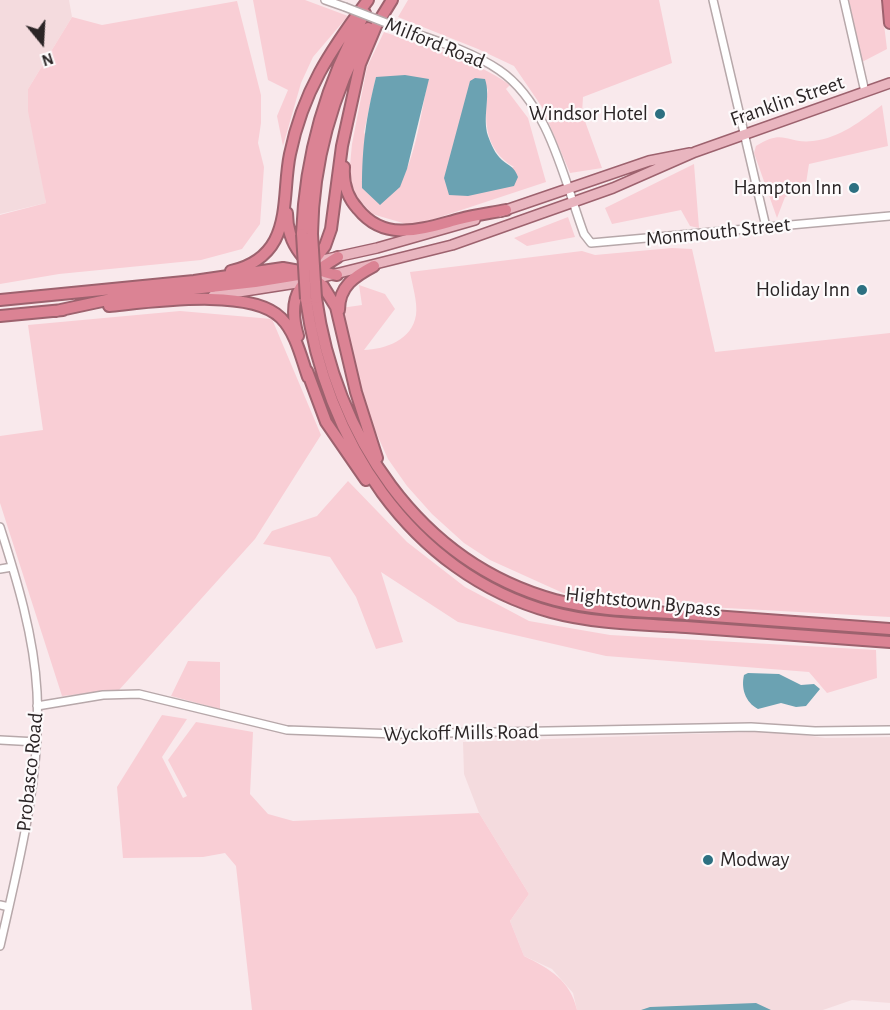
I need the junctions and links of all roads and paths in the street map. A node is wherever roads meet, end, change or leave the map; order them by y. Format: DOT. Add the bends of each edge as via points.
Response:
graph roads {
  1 [pos="326,0"];
  2 [pos="368,0"];
  3 [pos="374,0"];
  4 [pos="385,0"];
  5 [pos="392,0"];
  6 [pos="713,0"];
  7 [pos="844,0"];
  8 [pos="888,0"];
  9 [pos="890,23"];
  10 [pos="890,83"];
  11 [pos="353,89"];
  12 [pos="865,92"];
  13 [pos="298,126"];
  14 [pos="743,135"];
  15 [pos="695,152"];
  16 [pos="567,189"];
  17 [pos="573,203"];
  18 [pos="506,210"];
  19 [pos="890,216"];
  20 [pos="766,227"];
  21 [pos="307,234"];
  22 [pos="338,257"];
  23 [pos="374,266"];
  24 [pos="311,271"];
  25 [pos="337,275"];
  26 [pos="138,287"];
  27 [pos="311,298"];
  28 [pos="1,299"];
  29 [pos="172,300"];
  30 [pos="56,311"];
  31 [pos="0,316"];
  32 [pos="340,319"];
  33 [pos="308,376"];
  34 [pos="414,516"];
  35 [pos="0,527"];
  36 [pos="411,529"];
  37 [pos="12,567"];
  38 [pos="0,569"];
  39 [pos="890,629"];
  40 [pos="890,642"];
  41 [pos="37,706"];
  42 [pos="886,730"];
  43 [pos="0,740"];
  44 [pos="37,742"];
  45 [pos="0,905"];
  46 [pos="9,907"];
  47 [pos="0,946"];
  1 -- 16 [label="street, Milford Road, bridge" via="477,58 512,80 543,122"];
  2 -- 13 [label="highway" via="321,66"];
  3 -- 21 [label="highway, Hightstown Bypass" via="341,59 319,118 306,178"];
  4 -- 21 [label="highway, Hightstown Bypass" via="353,55 331,111"];
  5 -- 11 [label="highway" via="367,45"];
  6 -- 14 [label="street"];
  7 -- 12 [label="street"];
  8 -- 9 [label="highway"];
  10 -- 12 [label="main road, Franklin Street"];
  11 -- 18 [label="highway" via="344,174 350,198 365,217 383,227 410,231"];
  11 -- 24 [label="highway" via="331,229"];
  12 -- 14 [label="main road, Franklin Street"];
  13 -- 24 [label="highway" via="287,223 293,243"];
  13 -- 26 [label="highway" via="290,152 280,227 267,252 236,270"];
  14 -- 15 [label="main road, Franklin Street"];
  14 -- 20 [label="street"];
  15 -- 16 [label="main road" via="660,158"];
  15 -- 17 [label="main road"];
  16 -- 17 [label="street, Milford Road"];
  16 -- 18 [label="main road"];
  17 -- 20 [label="street, Monmouth Street" via="586,239 596,244"];
  17 -- 23 [label="main road" via="452,245"];
  18 -- 22 [label="main road"];
  19 -- 20 [label="street, Monmouth Street"];
  21 -- 27 [label="highway, Hightstown Bypass, bridge"];
  22 -- 24 [label="highway"];
  23 -- 25 [label="main road"];
  23 -- 32 [label="highway" via="344,288 339,303"];
  24 -- 25 [label="highway"];
  24 -- 26 [label="highway" via="283,268"];
  24 -- 29 [label="main road"];
  24 -- 30 [label="highway" via="238,285 121,297"];
  24 -- 32 [label="highway" via="331,297"];
  24 -- 33 [label="highway" via="295,297 294,317"];
  26 -- 28 [label="highway"];
  27 -- 34 [label="highway, Hightstown Bypass" via="331,368 354,426 381,475"];
  27 -- 36 [label="highway, Hightstown Bypass" via="315,347 338,415 370,476"];
  29 -- 30 [label="highway"];
  29 -- 33 [label="highway" via="242,301 269,308 291,331"];
  30 -- 31 [label="highway"];
  32 -- 34 [label="highway" via="371,444"];
  33 -- 36 [label="highway" via="322,414 341,448 389,511"];
  34 -- 39 [label="highway, Hightstown Bypass" via="482,569 520,588 567,602 623,610"];
  35 -- 37 [label="street, Probasco Road"];
  36 -- 40 [label="highway, Hightstown Bypass" via="447,561 479,582 559,614 607,622"];
  37 -- 38 [label="street"];
  37 -- 41 [label="street, Probasco Road" via="31,646"];
  41 -- 42 [label="street, Wyckoff Mills Road" via="103,695 139,694 287,730 396,734 751,727"];
  41 -- 44 [label="street, Probasco Road"];
  43 -- 44 [label="street"];
  44 -- 46 [label="street, Probasco Road" via="27,825"];
  45 -- 46 [label="street"];
  46 -- 47 [label="street, Probasco Road"];
}
